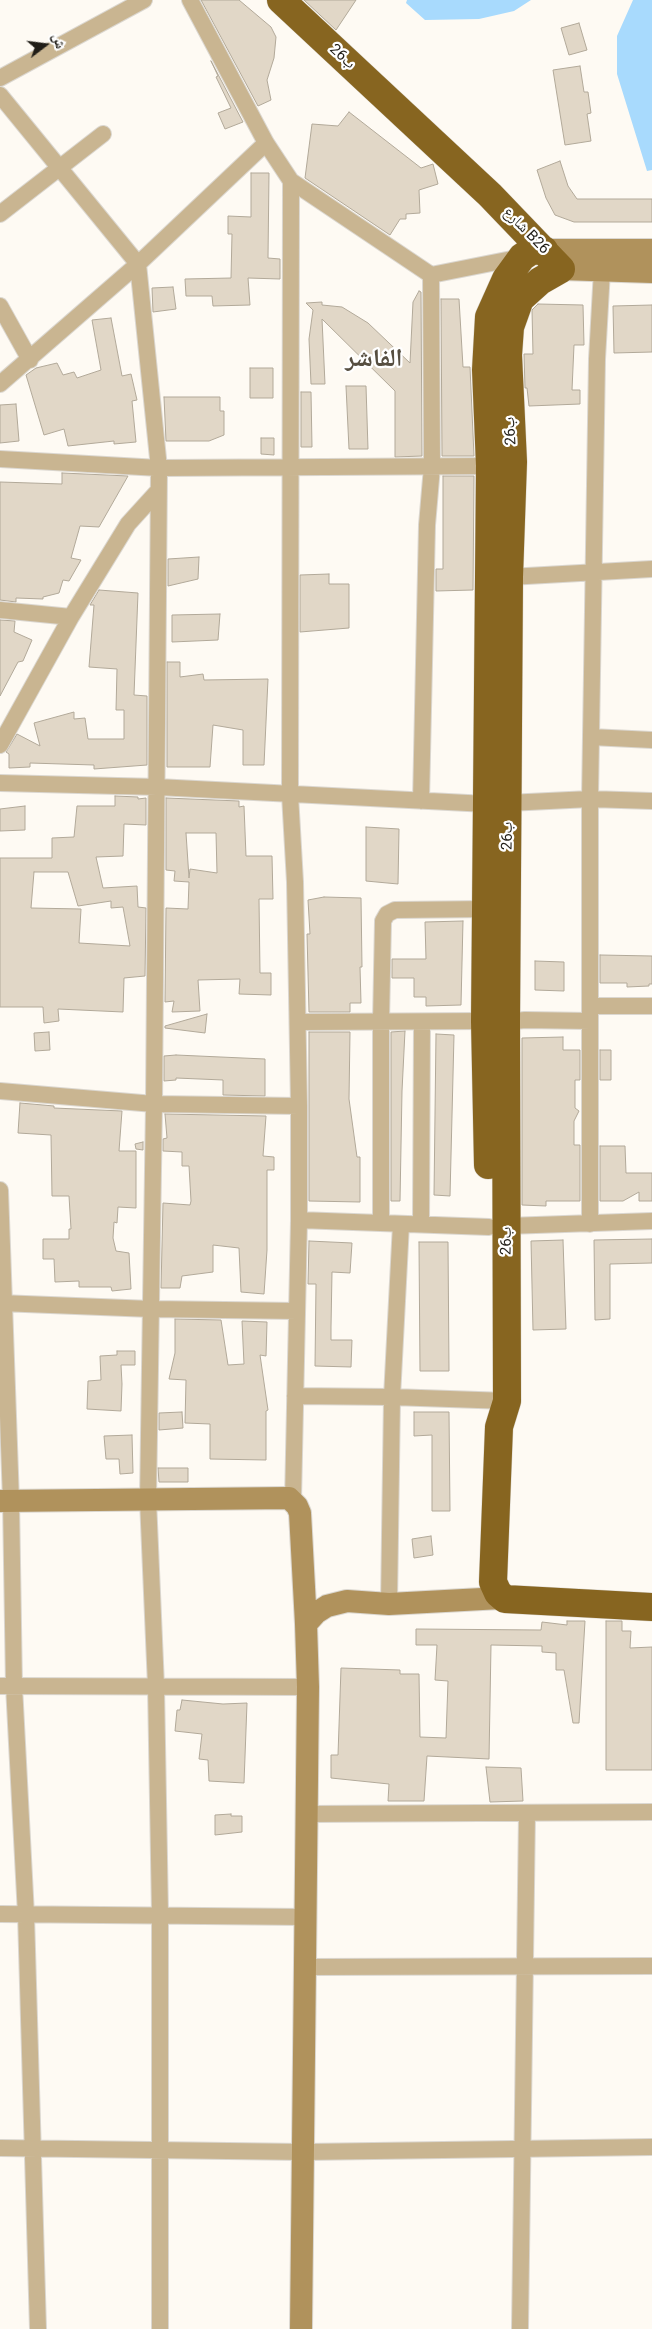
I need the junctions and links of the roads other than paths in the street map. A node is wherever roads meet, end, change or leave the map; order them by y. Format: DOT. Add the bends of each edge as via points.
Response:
graph roads {
  1 [pos="144,0"];
  2 [pos="190,0"];
  3 [pos="281,0"];
  4 [pos="0,78"];
  5 [pos="0,95"];
  6 [pos="103,134"];
  7 [pos="266,143"];
  8 [pos="58,168"];
  9 [pos="291,181"];
  10 [pos="490,195"];
  11 [pos="0,214"];
  12 [pos="652,250"];
  13 [pos="138,264"];
  14 [pos="542,264"];
  15 [pos="602,270"];
  16 [pos="652,272"];
  17 [pos="431,275"];
  18 [pos="0,306"];
  19 [pos="30,360"];
  20 [pos="0,384"];
  21 [pos="0,459"];
  22 [pos="490,466"];
  23 [pos="432,467"];
  24 [pos="159,468"];
  25 [pos="291,469"];
  26 [pos="158,491"];
  27 [pos="652,569"];
  28 [pos="595,572"];
  29 [pos="509,577"];
  30 [pos="0,610"];
  31 [pos="71,617"];
  32 [pos="591,737"];
  33 [pos="652,740"];
  34 [pos="0,745"];
  35 [pos="0,783"];
  36 [pos="158,787"];
  37 [pos="290,795"];
  38 [pos="590,799"];
  39 [pos="421,801"];
  40 [pos="652,801"];
  41 [pos="498,804"];
  42 [pos="487,909"];
  43 [pos="652,1006"];
  44 [pos="590,1014"];
  45 [pos="299,1022"];
  46 [pos="381,1022"];
  47 [pos="422,1022"];
  48 [pos="495,1022"];
  49 [pos="0,1091"];
  50 [pos="154,1104"];
  51 [pos="299,1106"];
  52 [pos="0,1190"];
  53 [pos="299,1220"];
  54 [pos="652,1221"];
  55 [pos="381,1223"];
  56 [pos="420,1223"];
  57 [pos="401,1224"];
  58 [pos="590,1224"];
  59 [pos="498,1226"];
  60 [pos="2,1303"];
  61 [pos="151,1309"];
  62 [pos="297,1311"];
  63 [pos="295,1396"];
  64 [pos="392,1397"];
  65 [pos="500,1401"];
  66 [pos="148,1500"];
  67 [pos="293,1500"];
  68 [pos="6,1501"];
  69 [pos="502,1598"];
  70 [pos="389,1604"];
  71 [pos="652,1607"];
  72 [pos="306,1624"];
  73 [pos="7,1686"];
  74 [pos="156,1686"];
  75 [pos="308,1686"];
  76 [pos="652,1812"];
  77 [pos="527,1813"];
  78 [pos="307,1814"];
  79 [pos="0,1914"];
  80 [pos="26,1914"];
  81 [pos="160,1915"];
  82 [pos="305,1917"];
  83 [pos="524,1966"];
  84 [pos="652,1966"];
  85 [pos="305,1967"];
  86 [pos="652,2147"];
  87 [pos="0,2148"];
  88 [pos="34,2148"];
  89 [pos="159,2148"];
  90 [pos="521,2148"];
  91 [pos="304,2152"];
  92 [pos="38,2329"];
  93 [pos="160,2329"];
  94 [pos="301,2329"];
  95 [pos="520,2329"];
  1 -- 4 [label="street"];
  2 -- 7 [label="street"];
  3 -- 10 [label="highway, 26ب"];
  5 -- 8 [label="street"];
  6 -- 8 [label="street"];
  7 -- 9 [label="street"];
  7 -- 13 [label="street"];
  8 -- 11 [label="street"];
  8 -- 13 [label="street"];
  9 -- 17 [label="street"];
  9 -- 25 [label="street"];
  10 -- 14 [label="highway, شارع B26"];
  12 -- 14 [label="street"];
  13 -- 19 [label="street"];
  13 -- 24 [label="street"];
  14 -- 15 [label="street"];
  14 -- 17 [label="street"];
  14 -- 22 [label="highway, 26ب" via="506,279 489,317 486,370"];
  14 -- 29 [label="highway, 26ب" via="520,299 510,327 508,364 512,462"];
  15 -- 16 [label="street"];
  15 -- 28 [label="street" via="596,393"];
  17 -- 23 [label="street"];
  18 -- 19 [label="street"];
  19 -- 20 [label="street"];
  21 -- 24 [label="street"];
  22 -- 23 [label="street"];
  22 -- 41 [label="highway, 26ب"];
  23 -- 25 [label="street"];
  23 -- 39 [label="street" via="427,525"];
  24 -- 25 [label="street"];
  24 -- 26 [label="street"];
  25 -- 37 [label="street"];
  26 -- 31 [label="street" via="128,524"];
  26 -- 36 [label="street"];
  27 -- 28 [label="street"];
  28 -- 29 [label="street"];
  28 -- 32 [label="street"];
  29 -- 41 [label="highway, 26ب"];
  30 -- 31 [label="street"];
  31 -- 34 [label="street"];
  32 -- 33 [label="street"];
  32 -- 38 [label="street"];
  35 -- 36 [label="street"];
  36 -- 37 [label="street"];
  36 -- 50 [label="street"];
  37 -- 39 [label="street"];
  37 -- 45 [label="street"];
  38 -- 40 [label="street"];
  38 -- 41 [label="street"];
  38 -- 44 [label="street"];
  39 -- 41 [label="street"];
  41 -- 42 [label="highway, 26ب"];
  41 -- 48 [label="highway, 26ب"];
  42 -- 46 [label="street" via="395,910 387,914 383,921"];
  42 -- 48 [label="highway, 26ب"];
  43 -- 44 [label="street"];
  44 -- 48 [label="street"];
  44 -- 58 [label="street"];
  45 -- 46 [label="street"];
  45 -- 51 [label="street"];
  46 -- 47 [label="street"];
  46 -- 55 [label="street"];
  47 -- 48 [label="street"];
  47 -- 56 [label="street"];
  48 -- 59 [label="highway, 26ب"];
  49 -- 50 [label="street"];
  50 -- 51 [label="street"];
  50 -- 61 [label="street"];
  51 -- 53 [label="street"];
  52 -- 60 [label="street"];
  53 -- 55 [label="street"];
  53 -- 62 [label="street"];
  54 -- 58 [label="street"];
  55 -- 57 [label="street"];
  56 -- 57 [label="street"];
  56 -- 59 [label="street"];
  57 -- 64 [label="street"];
  58 -- 59 [label="street"];
  59 -- 65 [label="highway, 26ب"];
  60 -- 61 [label="street"];
  60 -- 68 [label="street"];
  61 -- 62 [label="street"];
  61 -- 66 [label="street"];
  62 -- 63 [label="street"];
  63 -- 64 [label="street"];
  63 -- 67 [label="street"];
  64 -- 65 [label="street"];
  64 -- 70 [label="street"];
  65 -- 69 [label="highway, 26ب" via="493,1575 495,1587"];
  66 -- 67 [label="street" via="285,1497"];
  66 -- 68 [label="street"];
  66 -- 74 [label="street"];
  67 -- 72 [label="street" via="300,1513"];
  68 -- 73 [label="street"];
  69 -- 70 [label="street"];
  69 -- 71 [label="highway"];
  70 -- 72 [label="street" via="347,1601 327,1606"];
  72 -- 75 [label="street"];
  73 -- 74 [label="street"];
  73 -- 80 [label="street"];
  74 -- 75 [label="street"];
  74 -- 81 [label="street"];
  75 -- 78 [label="street"];
  76 -- 77 [label="street"];
  77 -- 78 [label="street"];
  77 -- 83 [label="street"];
  78 -- 82 [label="street"];
  79 -- 80 [label="street"];
  80 -- 81 [label="street"];
  80 -- 88 [label="street"];
  81 -- 82 [label="street"];
  81 -- 89 [label="street"];
  82 -- 85 [label="street"];
  83 -- 84 [label="street"];
  83 -- 85 [label="street"];
  83 -- 90 [label="street"];
  85 -- 91 [label="street"];
  86 -- 90 [label="street"];
  87 -- 88 [label="street"];
  88 -- 89 [label="street"];
  88 -- 92 [label="street"];
  89 -- 91 [label="street"];
  89 -- 93 [label="street"];
  90 -- 91 [label="street"];
  90 -- 95 [label="street"];
  91 -- 94 [label="street"];
}
